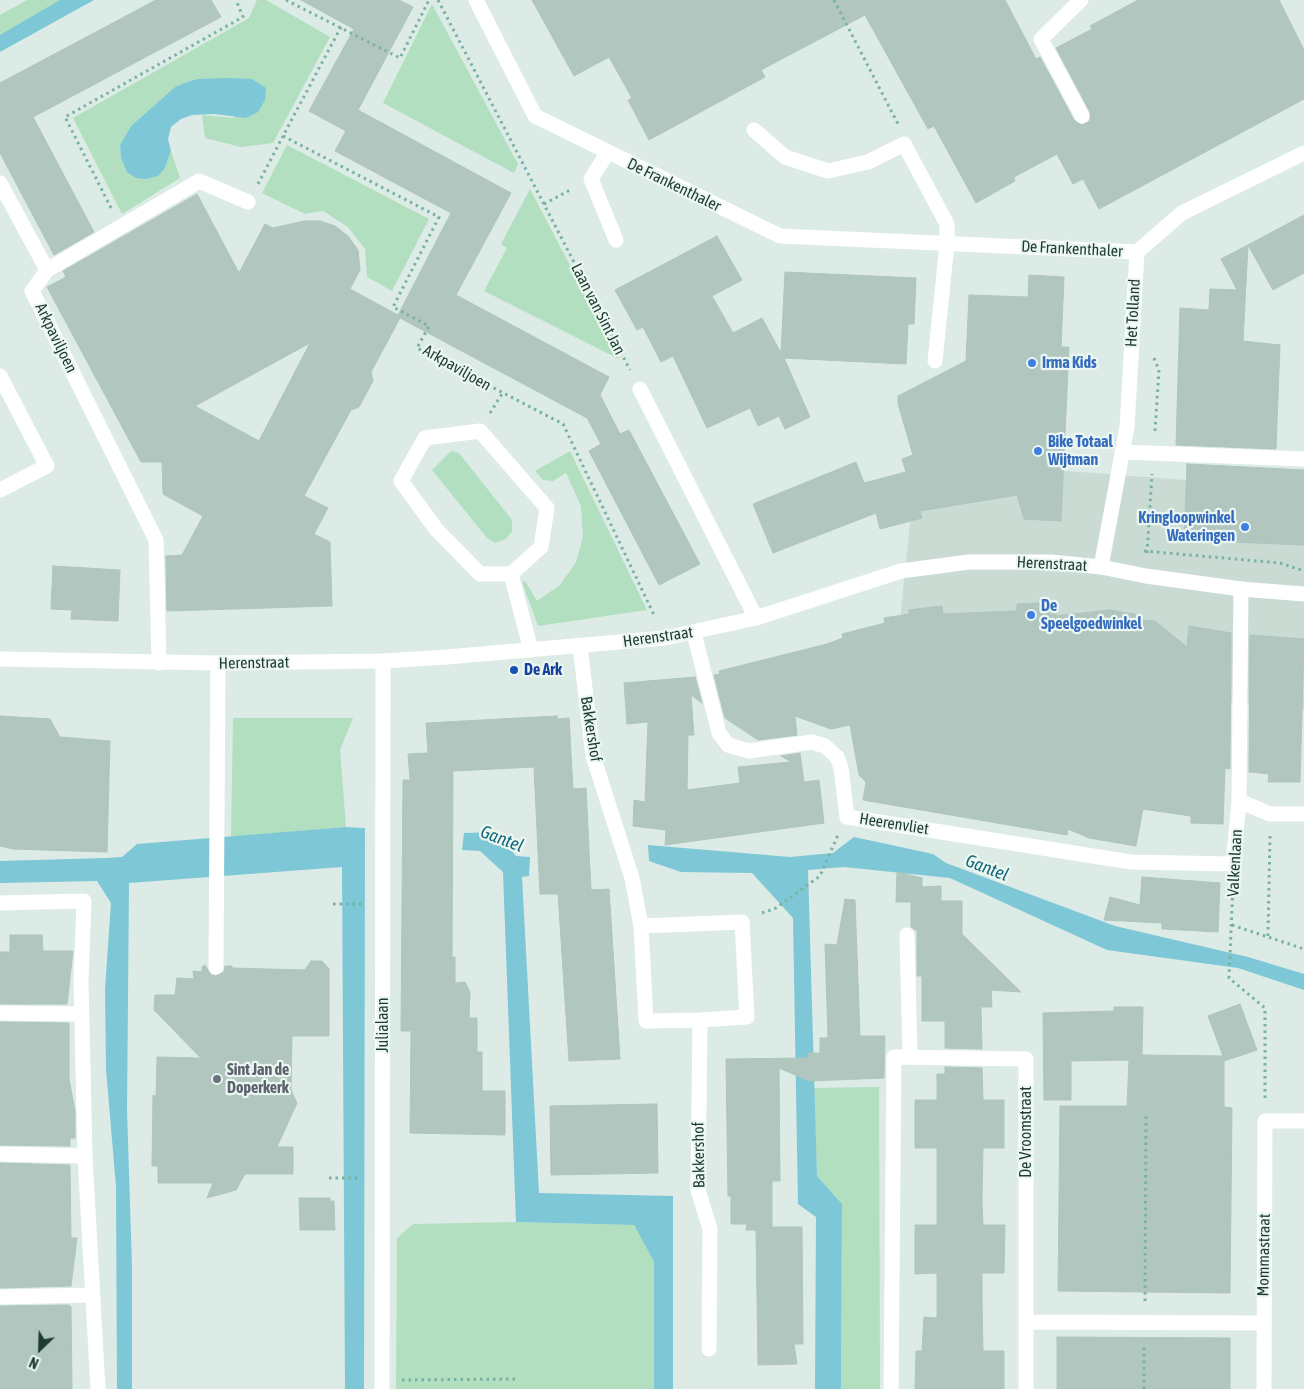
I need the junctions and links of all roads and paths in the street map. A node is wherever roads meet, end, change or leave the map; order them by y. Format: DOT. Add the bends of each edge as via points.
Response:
graph roads {
  1 [pos="236,0"];
  2 [pos="286,0"];
  3 [pos="429,0"];
  4 [pos="438,0"];
  5 [pos="476,0"];
  6 [pos="834,0"];
  7 [pos="1081,0"];
  8 [pos="341,27"];
  9 [pos="1082,116"];
  10 [pos="754,130"];
  11 [pos="283,136"];
  12 [pos="904,144"];
  13 [pos="608,152"];
  14 [pos="1304,153"];
  15 [pos="591,179"];
  16 [pos="0,183"];
  17 [pos="248,202"];
  18 [pos="544,204"];
  19 [pos="121,228"];
  20 [pos="616,240"];
  21 [pos="947,244"];
  22 [pos="1137,252"];
  23 [pos="47,270"];
  24 [pos="935,361"];
  25 [pos="0,376"];
  26 [pos="640,390"];
  27 [pos="1122,452"];
  28 [pos="1304,459"];
  29 [pos="0,490"];
  30 [pos="1101,567"];
  31 [pos="511,574"];
  32 [pos="1241,589"];
  33 [pos="1304,594"];
  34 [pos="756,618"];
  35 [pos="694,633"];
  36 [pos="665,638"];
  37 [pos="580,646"];
  38 [pos="531,650"];
  39 [pos="0,659"];
  40 [pos="383,660"];
  41 [pos="159,663"];
  42 [pos="218,663"];
  43 [pos="1238,801"];
  44 [pos="1270,814"];
  45 [pos="1304,814"];
  46 [pos="830,852"];
  47 [pos="1233,864"];
  48 [pos="0,903"];
  49 [pos="332,904"];
  50 [pos="372,904"];
  51 [pos="776,908"];
  52 [pos="1232,925"];
  53 [pos="641,926"];
  54 [pos="907,936"];
  55 [pos="1268,936"];
  56 [pos="1304,949"];
  57 [pos="216,967"];
  58 [pos="0,1013"];
  59 [pos="81,1014"];
  60 [pos="700,1020"];
  61 [pos="910,1058"];
  62 [pos="1146,1116"];
  63 [pos="1304,1120"];
  64 [pos="1265,1121"];
  65 [pos="0,1154"];
  66 [pos="85,1156"];
  67 [pos="329,1178"];
  68 [pos="368,1178"];
  69 [pos="92,1296"];
  70 [pos="0,1297"];
  71 [pos="1026,1322"];
  72 [pos="1145,1322"];
  73 [pos="1263,1323"];
  74 [pos="708,1349"];
  75 [pos="519,1379"];
  76 [pos="382,1385"];
  77 [pos="98,1389"];
  78 [pos="891,1389"];
  79 [pos="1026,1389"];
  80 [pos="1144,1389"];
  81 [pos="1264,1389"];
  1 -- 19 [label="path" via="243,17 65,117"];
  2 -- 8 [label="path"];
  3 -- 8 [label="path" via="400,58"];
  4 -- 18 [label="path, Laan van Sint Jan"];
  5 -- 13 [label="street, De Frankenthaler" via="535,116"];
  6 -- 12 [label="path" via="899,124"];
  7 -- 9 [label="street" via="1041,39"];
  8 -- 11 [label="path"];
  10 -- 12 [label="street" via="785,156 828,171 868,162"];
  11 -- 17 [label="path"];
  11 -- 36 [label="path, Arkpaviljoen" via="439,217 393,307 429,326 417,348 563,424"];
  12 -- 21 [label="street" via="947,224"];
  13 -- 15 [label="street"];
  13 -- 21 [label="street, De Frankenthaler" via="780,236"];
  14 -- 22 [label="street" via="1182,213"];
  15 -- 18 [label="path"];
  15 -- 20 [label="street"];
  16 -- 23 [label="street"];
  17 -- 19 [label="street, Arkpaviljoen" via="199,181"];
  18 -- 26 [label="path, Laan van Sint Jan"];
  19 -- 23 [label="street, Arkpaviljoen"];
  21 -- 22 [label="street, De Frankenthaler"];
  21 -- 24 [label="street"];
  22 -- 27 [label="street, Het Tolland" via="1127,427"];
  23 -- 41 [label="street, Arkpaviljoen" via="32,291 156,540"];
  25 -- 29 [label="street" via="47,466"];
  26 -- 34 [label="street"];
  27 -- 28 [label="street"];
  27 -- 30 [label="street, Het Tolland"];
  30 -- 32 [label="street, Herenstraat"];
  30 -- 34 [label="street, Herenstraat" via="1051,562 969,562 901,570"];
  31 -- 31 [label="street" via="541,547 547,508 480,431 425,438 401,481 436,529 480,574"];
  31 -- 38 [label="street"];
  32 -- 33 [label="street, Herenstraat"];
  32 -- 43 [label="street, Valkenlaan"];
  34 -- 35 [label="street, Herenstraat"];
  35 -- 36 [label="street, Herenstraat"];
  35 -- 47 [label="street, Heerenvliet" via="719,732 728,745 749,751 812,742 825,746 837,757 841,768 847,817 1131,862"];
  36 -- 37 [label="street, Herenstraat"];
  37 -- 38 [label="street, Herenstraat"];
  37 -- 53 [label="street, Bakkershof" via="593,756 632,878"];
  38 -- 40 [label="street, Herenstraat"];
  39 -- 41 [label="street, Herenstraat"];
  40 -- 42 [label="street, Herenstraat"];
  40 -- 76 [label="street, Julialaan"];
  41 -- 42 [label="street, Herenstraat"];
  42 -- 57 [label="street"];
  43 -- 44 [label="street"];
  43 -- 47 [label="street, Valkenlaan"];
  44 -- 45 [label="street"];
  44 -- 55 [label="path"];
  46 -- 51 [label="path" via="820,876"];
  47 -- 52 [label="path, Valkenlaan"];
  48 -- 59 [label="street" via="84,901"];
  49 -- 50 [label="path"];
  52 -- 55 [label="path"];
  52 -- 64 [label="path, Valkenlaan" via="1229,978 1265,1008"];
  53 -- 60 [label="street, Bakkershof" via="646,1021"];
  53 -- 60 [label="street, Bakkershof" via="742,922 747,1017"];
  54 -- 61 [label="street"];
  55 -- 56 [label="path"];
  58 -- 59 [label="street"];
  59 -- 66 [label="street"];
  60 -- 74 [label="street, Bakkershof" via="698,1190 710,1229"];
  61 -- 71 [label="street, De Vroomstraat" via="1026,1059"];
  61 -- 78 [label="street, De Vroomstraat" via="894,1057"];
  62 -- 72 [label="path"];
  63 -- 64 [label="street"];
  64 -- 73 [label="street, Mommastraat"];
  65 -- 66 [label="street"];
  66 -- 69 [label="street"];
  67 -- 68 [label="path"];
  69 -- 70 [label="street"];
  69 -- 77 [label="street"];
  71 -- 72 [label="street"];
  71 -- 79 [label="street, De Vroomstraat"];
  72 -- 73 [label="street"];
  72 -- 80 [label="path"];
  73 -- 81 [label="street, Mommastraat"];
  75 -- 76 [label="path"];
}
